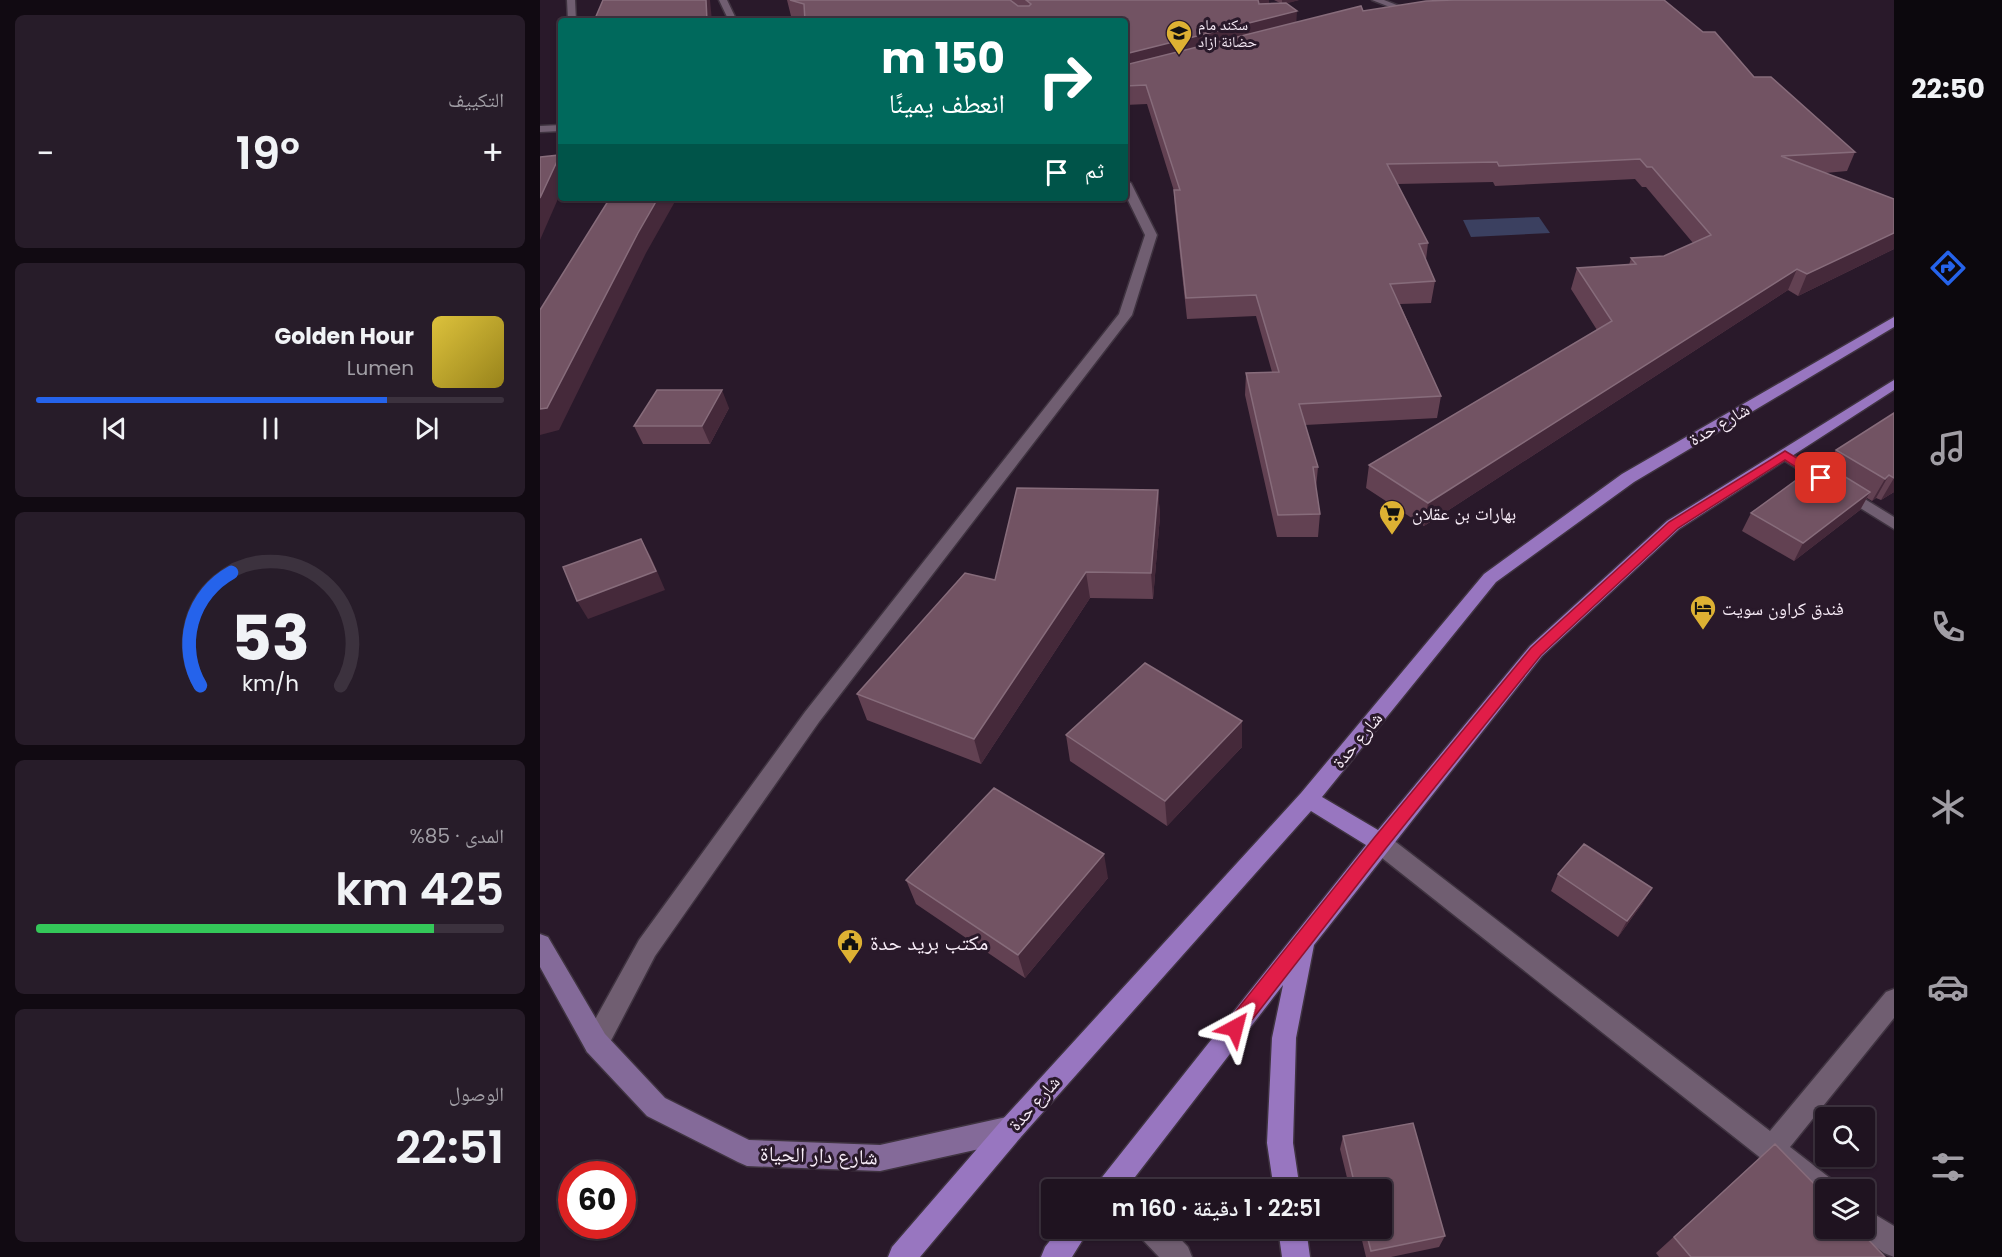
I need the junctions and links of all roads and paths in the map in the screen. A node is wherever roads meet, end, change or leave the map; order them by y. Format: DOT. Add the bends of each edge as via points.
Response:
graph roads {
  1 [pos="571,0"];
  2 [pos="723,0"];
  3 [pos="1376,0"];
  4 [pos="1414,7"];
  5 [pos="1403,9"];
  6 [pos="1382,14"];
  7 [pos="572,18"];
  8 [pos="732,18"];
  9 [pos="558,128"];
  10 [pos="540,129"];
  11 [pos="1128,189"];
  12 [pos="1894,321"];
  13 [pos="1894,384"];
  14 [pos="1785,455"];
  15 [pos="1894,524"];
  16 [pos="1308,799"];
  17 [pos="1380,843"];
  18 [pos="1304,940"];
  19 [pos="540,945"];
  20 [pos="1894,1000"];
  21 [pos="596,1043"];
  22 [pos="1011,1129"];
  23 [pos="1771,1150"];
  24 [pos="1118,1179"];
  25 [pos="1285,1179"];
  26 [pos="1815,1183"];
  27 [pos="1875,1229"];
  28 [pos="1069,1239"];
  29 [pos="1161,1239"];
  30 [pos="1294,1239"];
  31 [pos="1894,1243"];
  32 [pos="902,1257"];
  33 [pos="1055,1257"];
  34 [pos="1178,1257"];
  35 [pos="1296,1257"];
  1 -- 7 [label="street"];
  2 -- 8 [label="street"];
  3 -- 5 [label="street"];
  4 -- 5 [label="street"];
  5 -- 6 [label="street"];
  9 -- 10 [label="street"];
  11 -- 21 [label="street" via="1150,236 1125,315 812,717 647,948"];
  12 -- 16 [label="main road, شارع حدة" via="1628,478 1490,578"];
  13 -- 14 [label="main road"];
  14 -- 15 [label="street"];
  14 -- 17 [label="main road" via="1673,525 1536,651"];
  16 -- 17 [label="main road"];
  16 -- 22 [label="main road, شارع حدة"];
  17 -- 18 [label="main road"];
  17 -- 23 [label="street"];
  18 -- 24 [label="main road"];
  18 -- 25 [label="main road" via="1284,1038 1280,1143"];
  19 -- 21 [label="main road, شارع دار الحياة"];
  20 -- 23 [label="street"];
  21 -- 22 [label="main road, شارع دار الحياة" via="656,1107 747,1153 879,1158"];
  22 -- 32 [label="main road, شارع حدة"];
  23 -- 26 [label="street"];
  27 -- 31 [label="street"];
  28 -- 33 [label="main road"];
  29 -- 34 [label="street"];
  30 -- 35 [label="main road"];
}
